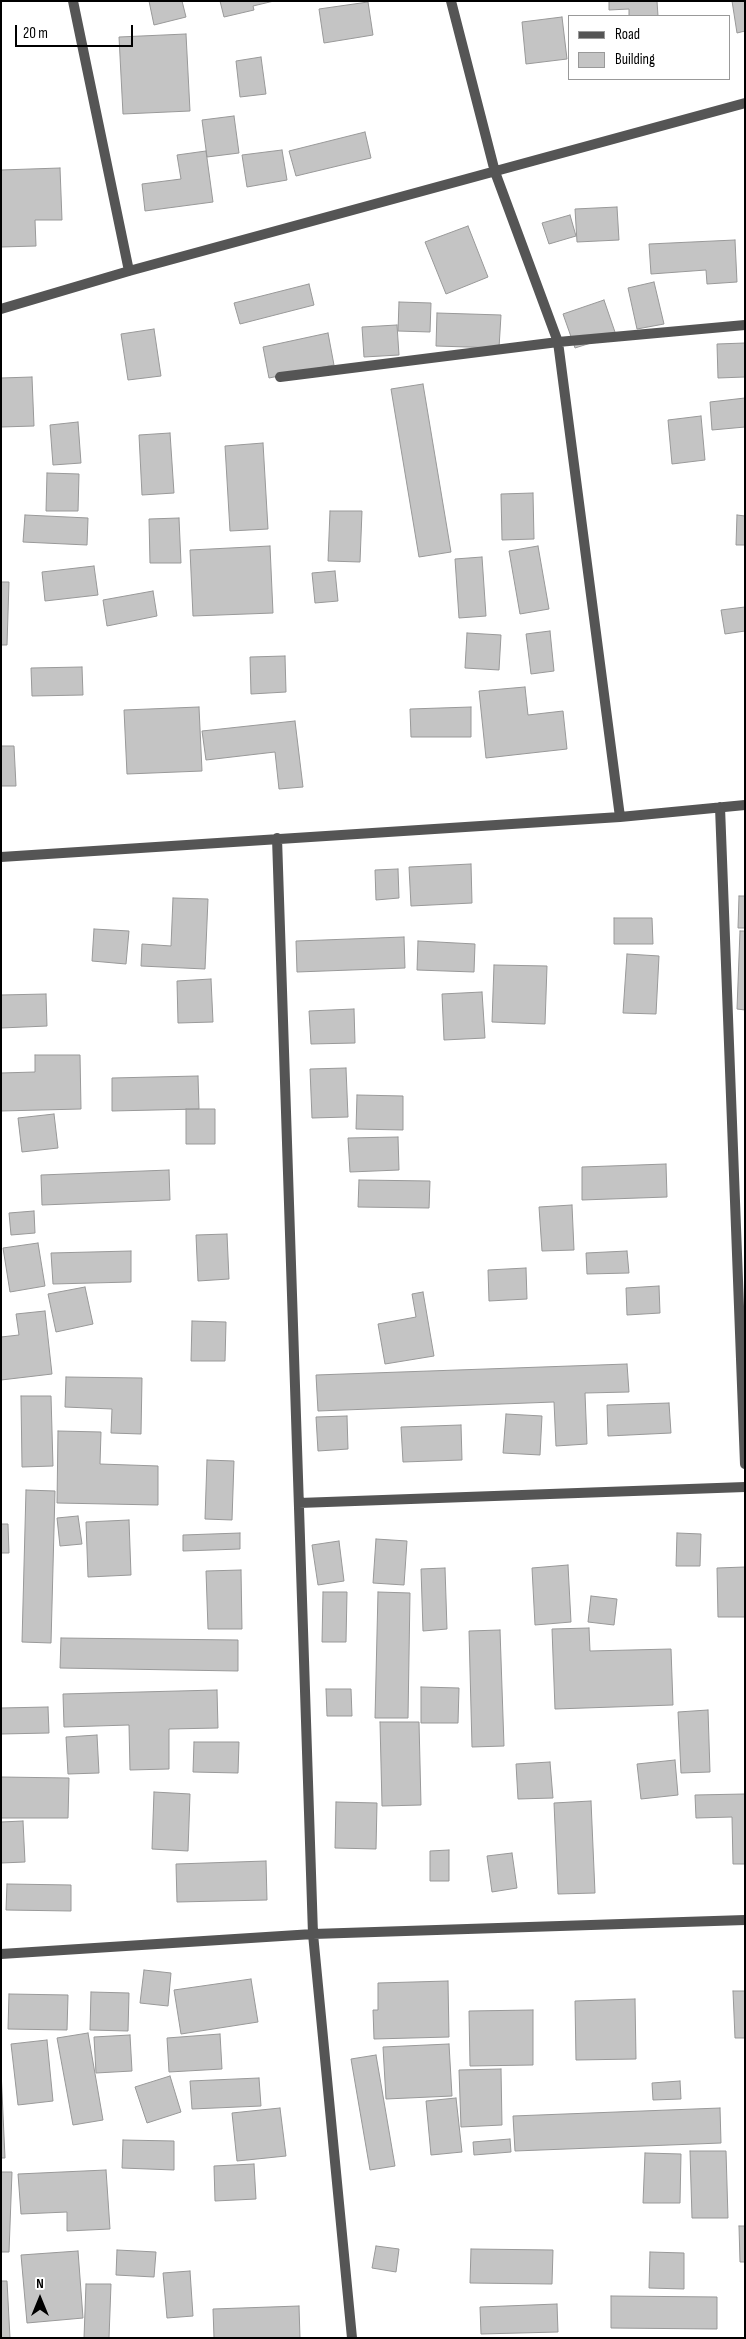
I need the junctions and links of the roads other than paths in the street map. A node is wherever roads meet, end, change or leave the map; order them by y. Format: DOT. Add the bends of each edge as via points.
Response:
graph roads {
  1 [pos="73,1"];
  2 [pos="451,1"];
  3 [pos="745,103"];
  4 [pos="495,172"];
  5 [pos="129,271"];
  6 [pos="1,309"];
  7 [pos="745,325"];
  8 [pos="558,342"];
  9 [pos="280,377"];
  10 [pos="745,805"];
  11 [pos="720,807"];
  12 [pos="620,817"];
  13 [pos="277,838"];
  14 [pos="1,857"];
  15 [pos="745,1464"];
  16 [pos="745,1487"];
  17 [pos="299,1503"];
  18 [pos="745,1920"];
  19 [pos="313,1934"];
  20 [pos="1,1954"];
  21 [pos="352,2338"];
  1 -- 5 [label="street"];
  2 -- 4 [label="street"];
  3 -- 4 [label="street"];
  4 -- 5 [label="street"];
  4 -- 8 [label="street"];
  5 -- 6 [label="street"];
  7 -- 8 [label="street"];
  8 -- 9 [label="street"];
  8 -- 12 [label="street"];
  10 -- 11 [label="street"];
  11 -- 12 [label="street"];
  11 -- 15 [label="street"];
  12 -- 13 [label="street"];
  13 -- 14 [label="street"];
  13 -- 17 [label="street"];
  16 -- 17 [label="street"];
  17 -- 19 [label="street"];
  18 -- 19 [label="street"];
  19 -- 20 [label="street"];
  19 -- 21 [label="street"];
}
